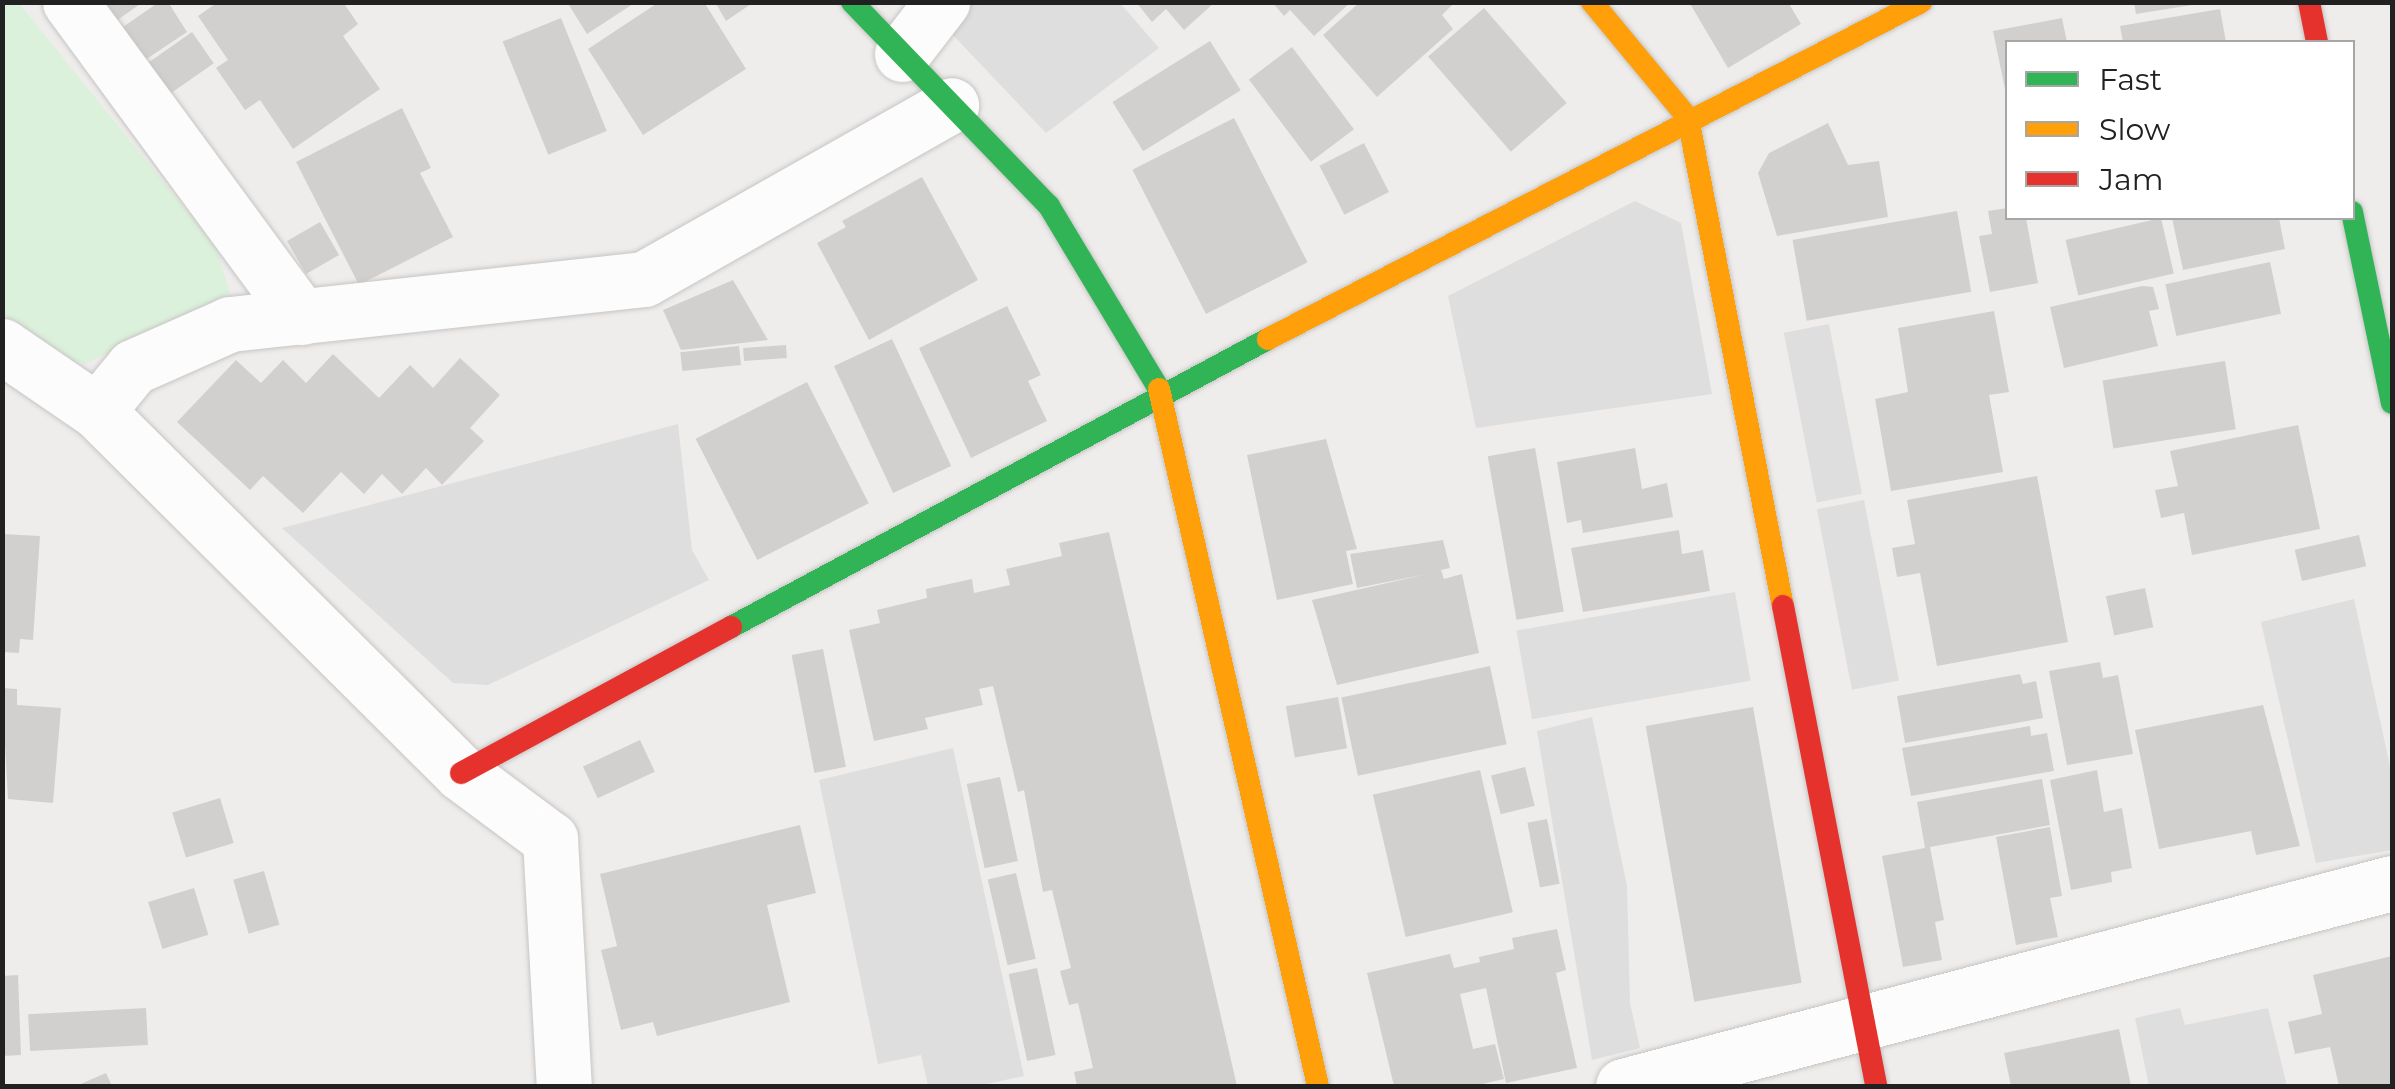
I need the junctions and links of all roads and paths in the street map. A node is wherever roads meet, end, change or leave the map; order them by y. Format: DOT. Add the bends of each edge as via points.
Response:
graph roads {
  1 [pos="70,2"];
  2 [pos="852,2"];
  3 [pos="942,2"];
  4 [pos="1592,2"];
  5 [pos="1921,2"];
  6 [pos="2309,2"];
  7 [pos="2317,40"];
  8 [pos="902,54"];
  9 [pos="950,105"];
  10 [pos="1688,118"];
  11 [pos="2354,220"];
  12 [pos="301,317"];
  13 [pos="2,346"];
  14 [pos="1162,394"];
  15 [pos="2392,403"];
  16 [pos="97,411"];
  17 [pos="461,773"];
  18 [pos="2392,884"];
  19 [pos="1865,1024"];
  20 [pos="564,1086"];
  21 [pos="1318,1086"];
  22 [pos="1623,1086"];
  23 [pos="1876,1086"];
  1 -- 12 [label="street"];
  2 -- 8 [label="street"];
  3 -- 8 [label="street"];
  4 -- 10 [label="street"];
  5 -- 10 [label="street"];
  6 -- 7 [label="street"];
  8 -- 9 [label="street"];
  9 -- 12 [label="street" via="644,280"];
  9 -- 14 [label="street" via="1049,206"];
  10 -- 14 [label="street"];
  10 -- 19 [label="street"];
  11 -- 15 [label="street"];
  12 -- 16 [label="street" via="230,324 133,367"];
  13 -- 16 [label="street"];
  14 -- 17 [label="street"];
  14 -- 21 [label="street"];
  16 -- 17 [label="street"];
  17 -- 20 [label="street" via="550,839"];
  18 -- 19 [label="street"];
  19 -- 22 [label="street"];
  19 -- 23 [label="street"];
}
